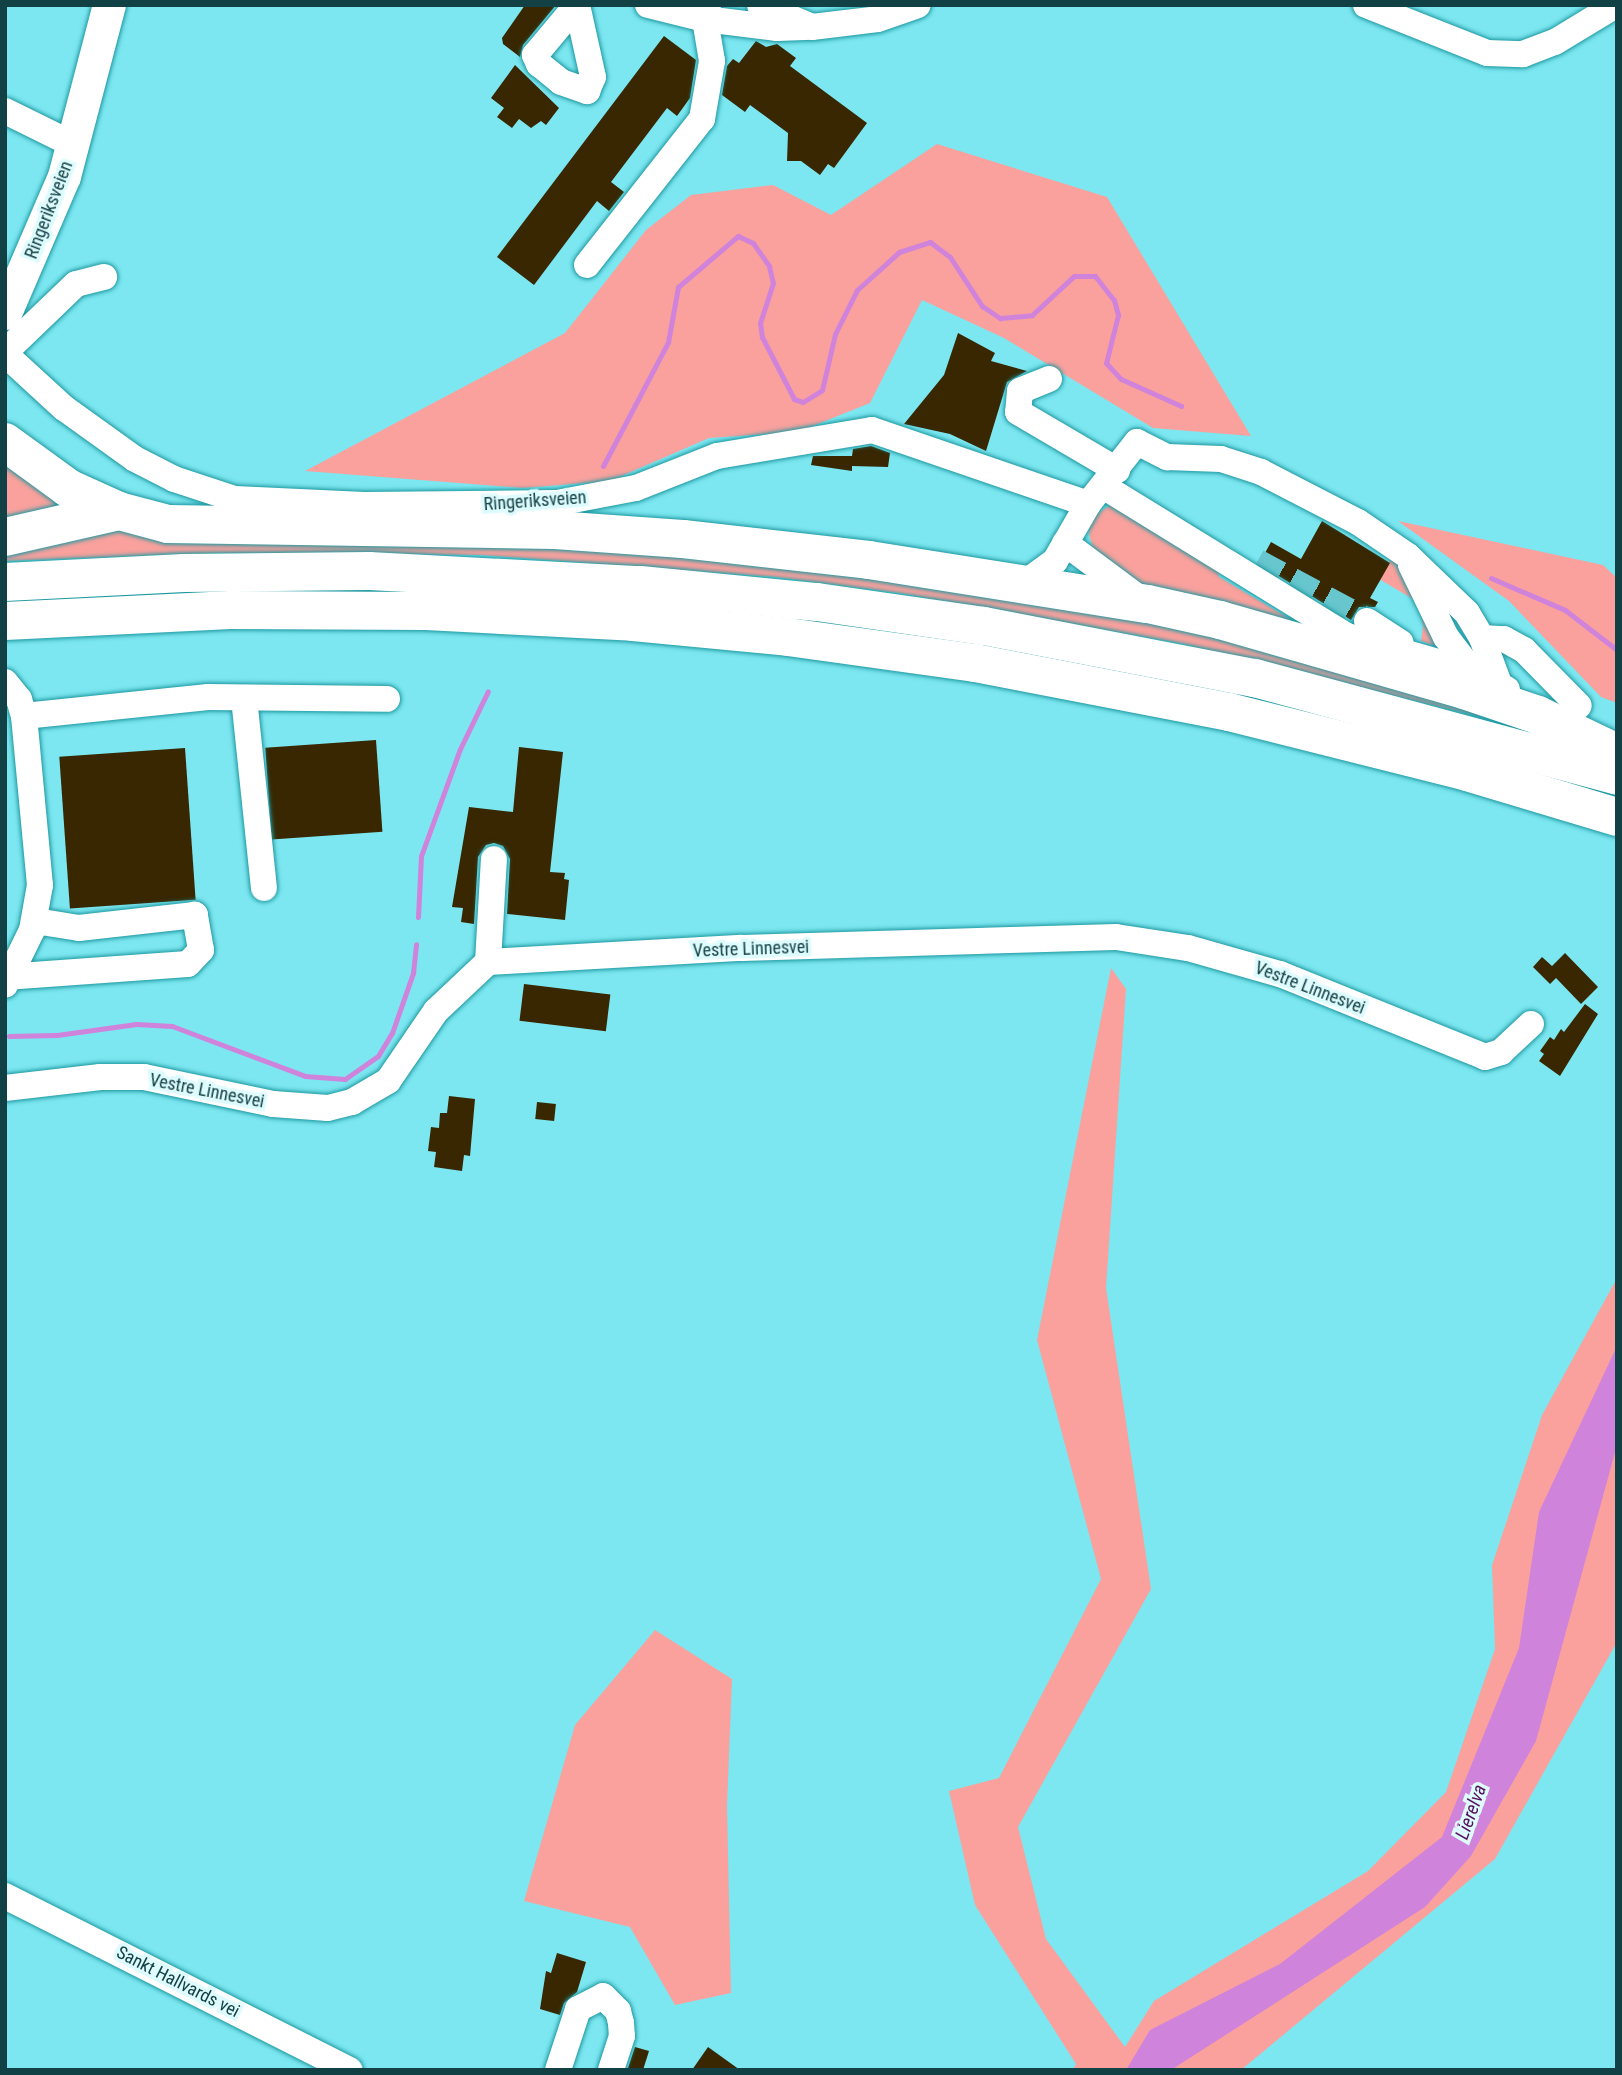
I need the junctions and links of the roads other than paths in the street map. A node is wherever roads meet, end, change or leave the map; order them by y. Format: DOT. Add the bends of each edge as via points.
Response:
graph roads {
  1 [pos="109,5"];
  2 [pos="649,5"];
  3 [pos="760,5"];
  4 [pos="918,5"];
  5 [pos="1366,5"];
  6 [pos="1616,5"];
  7 [pos="706,12"];
  8 [pos="812,26"];
  9 [pos="5,111"];
  10 [pos="68,143"];
  11 [pos="587,265"];
  12 [pos="5,271"];
  13 [pos="104,277"];
  14 [pos="5,313"];
  15 [pos="5,353"];
  16 [pos="1049,379"];
  17 [pos="5,442"];
  18 [pos="1103,487"];
  19 [pos="119,511"];
  20 [pos="5,537"];
  21 [pos="1065,543"];
  22 [pos="1199,548"];
  23 [pos="1408,556"];
  24 [pos="1257,562"];
  25 [pos="5,582"];
  26 [pos="1026,582"];
  27 [pos="1148,604"];
  28 [pos="5,621"];
  29 [pos="1367,621"];
  30 [pos="1482,638"];
  31 [pos="1417,653"];
  32 [pos="1473,672"];
  33 [pos="1498,681"];
  34 [pos="5,682"];
  35 [pos="244,698"];
  36 [pos="387,699"];
  37 [pos="1579,706"];
  38 [pos="1538,715"];
  39 [pos="23,716"];
  40 [pos="1617,753"];
  41 [pos="1617,776"];
  42 [pos="1617,817"];
  43 [pos="494,859"];
  44 [pos="264,888"];
  45 [pos="35,921"];
  46 [pos="488,962"];
  47 [pos="6,980"];
  48 [pos="1531,1024"];
  49 [pos="5,1088"];
  50 [pos="5,1896"];
  51 [pos="350,2070"];
  52 [pos="558,2070"];
  53 [pos="611,2070"];
  1 -- 10 [label="main road, Ringeriksveien"];
  2 -- 7 [label="street"];
  3 -- 8 [label="street"];
  4 -- 8 [label="street" via="868,21"];
  5 -- 6 [label="street" via="1487,53 1523,54 1555,43"];
  7 -- 8 [label="street" via="777,28"];
  7 -- 11 [label="street" via="712,61 702,119"];
  9 -- 10 [label="street, Ringeriksveien"];
  10 -- 12 [label="main road, Ringeriksveien"];
  10 -- 14 [label="main road, Ringeriksveien"];
  13 -- 15 [label="street" via="76,284"];
  15 -- 18 [label="street, Ringeriksveien" via="64,408 135,459 213,493 271,502 557,503 636,488 717,456 807,444 864,430"];
  16 -- 18 [label="street" via="1020,391 1018,412"];
  17 -- 19 [label="highway" via="68,488"];
  18 -- 21 [label="street"];
  18 -- 22 [label="street"];
  18 -- 23 [label="street" via="1137,442 1167,457 1221,459 1261,472 1358,522"];
  19 -- 20 [label="highway"];
  19 -- 26 [label="highway" via="204,527 555,530 683,539"];
  21 -- 26 [label="street" via="1047,569"];
  21 -- 27 [label="street"];
  22 -- 24 [label="street"];
  22 -- 31 [label="street" via="1348,636"];
  23 -- 30 [label="street" via="1452,596"];
  23 -- 32 [label="street" via="1446,637"];
  25 -- 41 [label="highway" via="184,573 369,571 627,584 829,604 1034,634 1255,678"];
  26 -- 27 [label="highway"];
  27 -- 38 [label="highway" via="1309,645"];
  28 -- 42 [label="highway" via="231,610 426,611 633,622 801,639 1013,670 1229,712 1409,756"];
  29 -- 31 [label="street"];
  30 -- 33 [label="street"];
  30 -- 37 [label="street" via="1504,639 1524,649"];
  31 -- 32 [label="street"];
  32 -- 33 [label="street"];
  33 -- 38 [label="street"];
  34 -- 39 [label="street" via="19,699"];
  35 -- 36 [label="street"];
  35 -- 39 [label="street" via="172,700"];
  35 -- 44 [label="street"];
  38 -- 40 [label="highway"];
  39 -- 45 [label="street" via="40,885"];
  43 -- 46 [label="street"];
  45 -- 47 [label="street"];
  45 -- 47 [label="street" via="79,928 195,915 201,950 188,964"];
  46 -- 48 [label="street, Vestre Linnesvei" via="742,948 1116,937 1188,948 1280,974 1485,1058 1501,1052"];
  46 -- 49 [label="street, Vestre Linnesvei" via="436,1011 388,1081 339,1106 290,1107 144,1077"];
  50 -- 51 [label="street, Sankt Hallvards vei"];
  52 -- 53 [label="street" via="578,2009 603,1996 618,2011 621,2023 622,2036"];
}
